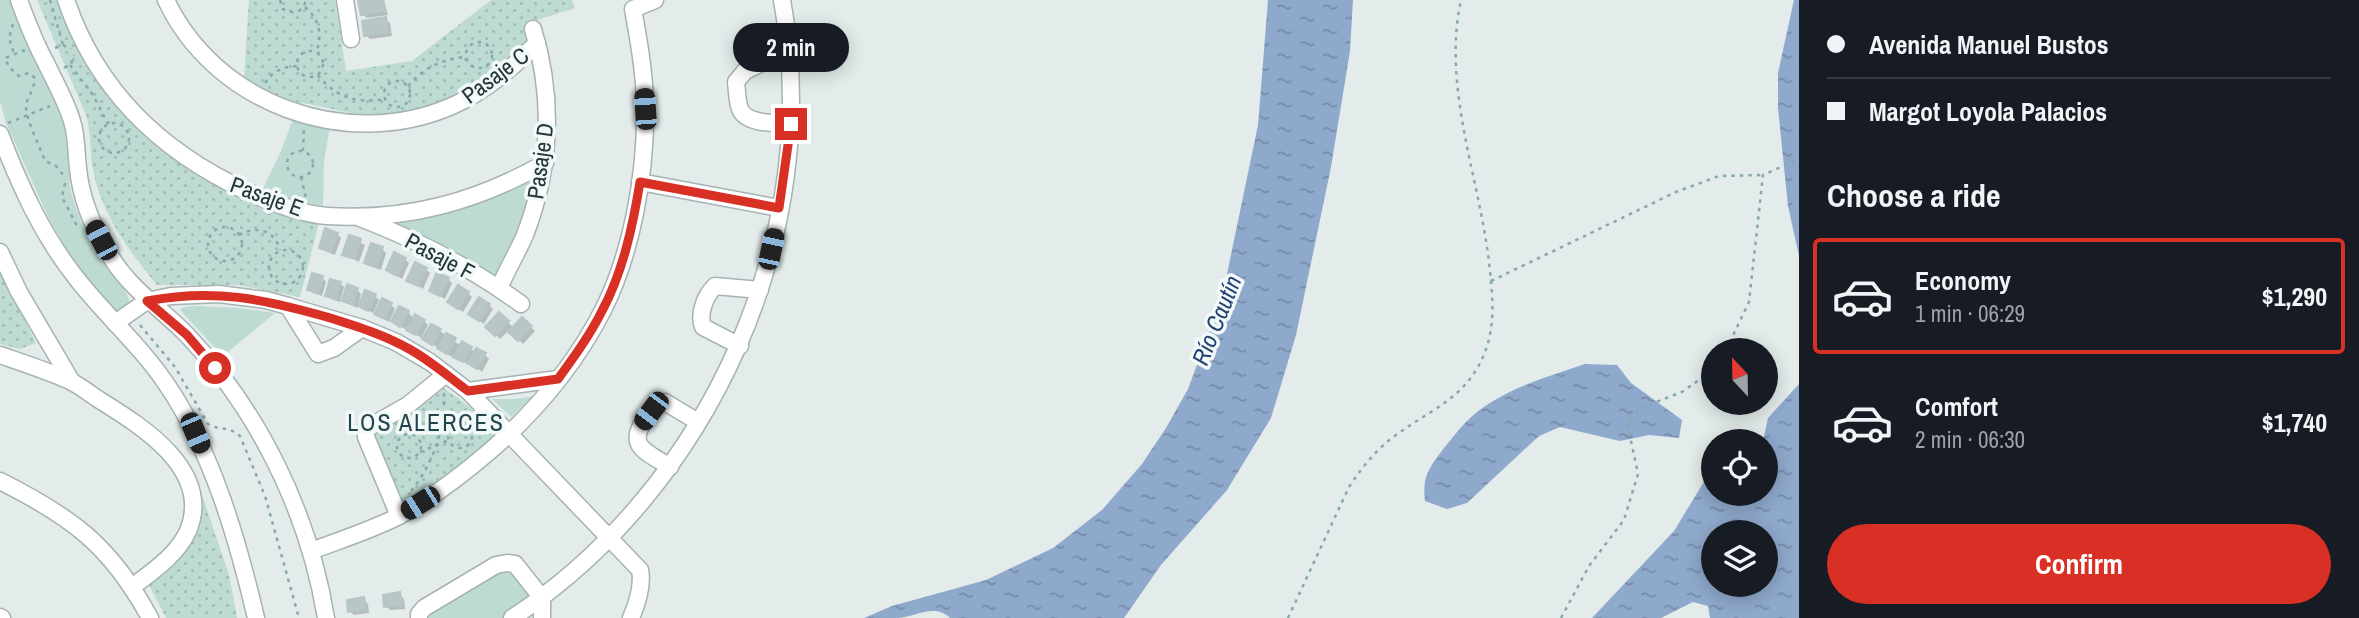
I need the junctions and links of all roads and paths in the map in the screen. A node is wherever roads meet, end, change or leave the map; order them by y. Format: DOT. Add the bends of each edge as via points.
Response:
graph roads {
  1 [pos="19,0"];
  2 [pos="50,0"];
  3 [pos="66,0"];
  4 [pos="166,0"];
  5 [pos="279,0"];
  6 [pos="306,0"];
  7 [pos="345,0"];
  8 [pos="655,0"];
  9 [pos="782,0"];
  10 [pos="1461,0"];
  11 [pos="304,6"];
  12 [pos="16,21"];
  13 [pos="535,36"];
  14 [pos="351,38"];
  15 [pos="63,46"];
  16 [pos="55,48"];
  17 [pos="789,50"];
  18 [pos="316,53"];
  19 [pos="14,54"];
  20 [pos="466,57"];
  21 [pos="70,65"];
  22 [pos="297,66"];
  23 [pos="63,68"];
  24 [pos="318,75"];
  25 [pos="408,86"];
  26 [pos="261,98"];
  27 [pos="385,99"];
  28 [pos="64,101"];
  29 [pos="305,116"];
  30 [pos="108,124"];
  31 [pos="791,124"];
  32 [pos="0,126"];
  33 [pos="0,134"];
  34 [pos="303,151"];
  35 [pos="1799,159"];
  36 [pos="545,163"];
  37 [pos="1763,175"];
  38 [pos="301,177"];
  39 [pos="640,182"];
  40 [pos="779,208"];
  41 [pos="310,212"];
  42 [pos="354,216"];
  43 [pos="239,235"];
  44 [pos="0,252"];
  45 [pos="281,252"];
  46 [pos="1491,281"];
  47 [pos="499,288"];
  48 [pos="760,290"];
  49 [pos="147,301"];
  50 [pos="521,304"];
  51 [pos="288,306"];
  52 [pos="115,323"];
  53 [pos="362,328"];
  54 [pos="1732,338"];
  55 [pos="740,346"];
  56 [pos="0,355"];
  57 [pos="558,379"];
  58 [pos="1701,379"];
  59 [pos="445,381"];
  60 [pos="72,382"];
  61 [pos="468,391"];
  62 [pos="698,422"];
  63 [pos="510,433"];
  64 [pos="449,440"];
  65 [pos="436,445"];
  66 [pos="420,452"];
  67 [pos="670,467"];
  68 [pos="0,481"];
  69 [pos="397,512"];
  70 [pos="610,538"];
  71 [pos="310,551"];
  72 [pos="132,587"];
  73 [pos="542,598"];
  74 [pos="150,618"];
  75 [pos="256,618"];
  76 [pos="326,618"];
  77 [pos="419,618"];
  78 [pos="512,618"];
  79 [pos="542,618"];
  80 [pos="631,618"];
  81 [pos="1288,618"];
  82 [pos="1561,618"];
  1 -- 28 [label="street"];
  2 -- 15 [label="path"];
  3 -- 41 [label="street, Pasaje E" via="98,70 118,97 169,146 222,180 286,207"];
  4 -- 26 [label="street, Pasaje C" via="209,60"];
  5 -- 11 [label="path" via="290,13"];
  6 -- 11 [label="path"];
  7 -- 14 [label="street"];
  8 -- 39 [label="street" via="633,9 645,109"];
  9 -- 17 [label="street"];
  10 -- 46 [label="path" via="1456,39 1460,95"];
  11 -- 18 [label="path" via="319,27"];
  12 -- 19 [label="path" via="9,35"];
  13 -- 29 [label="street, Pasaje C" via="512,68 483,90 417,118 347,124"];
  13 -- 36 [label="street, Pasaje D" via="547,106"];
  15 -- 16 [label="path"];
  15 -- 21 [label="path" via="74,54"];
  17 -- 31 [label="street"];
  17 -- 31 [label="street" via="745,71 736,82 744,115"];
  18 -- 22 [label="path" via="305,52"];
  18 -- 24 [label="path" via="324,63"];
  20 -- 20 [label="path" via="476,68 485,67 493,53 482,41 473,42"];
  20 -- 25 [label="path" via="428,68"];
  21 -- 23 [label="path"];
  21 -- 30 [label="path"];
  22 -- 24 [label="path" via="308,78"];
  22 -- 26 [label="path" via="274,72 266,80"];
  24 -- 27 [label="path" via="342,96 363,101"];
  25 -- 27 [label="path" via="391,82 385,88"];
  25 -- 27 [label="path" via="411,93 403,107 394,108"];
  26 -- 29 [label="street, Pasaje C"];
  28 -- 32 [label="path"];
  28 -- 49 [label="street" via="75,131 80,182 90,218 119,270"];
  29 -- 34 [label="path"];
  30 -- 30 [label="path" via="127,130 128,143 119,152 101,145 100,133"];
  31 -- 40 [label="street"];
  33 -- 52 [label="street" via="51,242"];
  34 -- 38 [label="path" via="314,163 312,171"];
  34 -- 38 [label="path" via="295,152 287,166 290,174"];
  35 -- 37 [label="path"];
  36 -- 42 [label="street, Pasaje E" via="509,183 437,208"];
  36 -- 47 [label="street, Pasaje D" via="524,237"];
  37 -- 46 [label="path" via="1719,176 1676,192"];
  37 -- 54 [label="path" via="1749,302"];
  38 -- 41 [label="path"];
  39 -- 40 [label="street"];
  39 -- 57 [label="street" via="622,258 603,310"];
  40 -- 48 [label="street"];
  41 -- 42 [label="street, Pasaje E"];
  42 -- 47 [label="street, Pasaje F" via="418,242"];
  43 -- 43 [label="path" via="228,228 216,231 209,242 212,254 223,261 235,258 242,247"];
  43 -- 45 [label="path" via="255,229 267,232"];
  44 -- 60 [label="street"];
  45 -- 45 [label="path" via="272,258 270,271 277,281 290,284 300,276 302,263 295,253"];
  46 -- 81 [label="path" via="1492,330 1477,369 1449,401 1399,432 1366,463 1349,487"];
  47 -- 50 [label="street, Pasaje F"];
  48 -- 55 [label="street"];
  48 -- 55 [label="street" via="715,286 701,314 703,327"];
  49 -- 51 [label="street" via="219,294"];
  49 -- 52 [label="street"];
  49 -- 71 [label="street" via="187,335 241,403 282,475"];
  51 -- 53 [label="street"];
  51 -- 53 [label="street" via="318,354"];
  52 -- 75 [label="street" via="157,370 195,433 224,505"];
  53 -- 59 [label="street" via="413,351"];
  55 -- 62 [label="street"];
  56 -- 60 [label="street"];
  57 -- 61 [label="street"];
  57 -- 63 [label="street"];
  58 -- 82 [label="path" via="1682,392 1643,407 1627,422 1637,474 1624,520 1589,566"];
  59 -- 61 [label="street"];
  59 -- 65 [label="path"];
  59 -- 69 [label="street" via="366,429"];
  60 -- 72 [label="street" via="162,443 189,485 193,504 188,531 164,562"];
  61 -- 63 [label="street"];
  62 -- 67 [label="street"];
  62 -- 67 [label="street" via="665,402 656,404 637,430 639,446"];
  63 -- 69 [label="street" via="440,490"];
  63 -- 70 [label="street"];
  64 -- 64 [label="path" via="463,448 471,442 472,432 465,425 455,425 448,432"];
  64 -- 65 [label="path"];
  65 -- 66 [label="path"];
  65 -- 69 [label="path" via="421,478"];
  66 -- 66 [label="path" via="421,442 414,434 400,437 397,447 402,456 412,458"];
  67 -- 70 [label="street"];
  68 -- 72 [label="street" via="56,510 113,560"];
  69 -- 71 [label="street"];
  70 -- 73 [label="street"];
  70 -- 80 [label="street" via="640,570"];
  71 -- 76 [label="street"];
  72 -- 74 [label="street"];
  73 -- 77 [label="street" via="515,564 507,563 424,608"];
  73 -- 78 [label="street"];
  73 -- 79 [label="street"];
}
